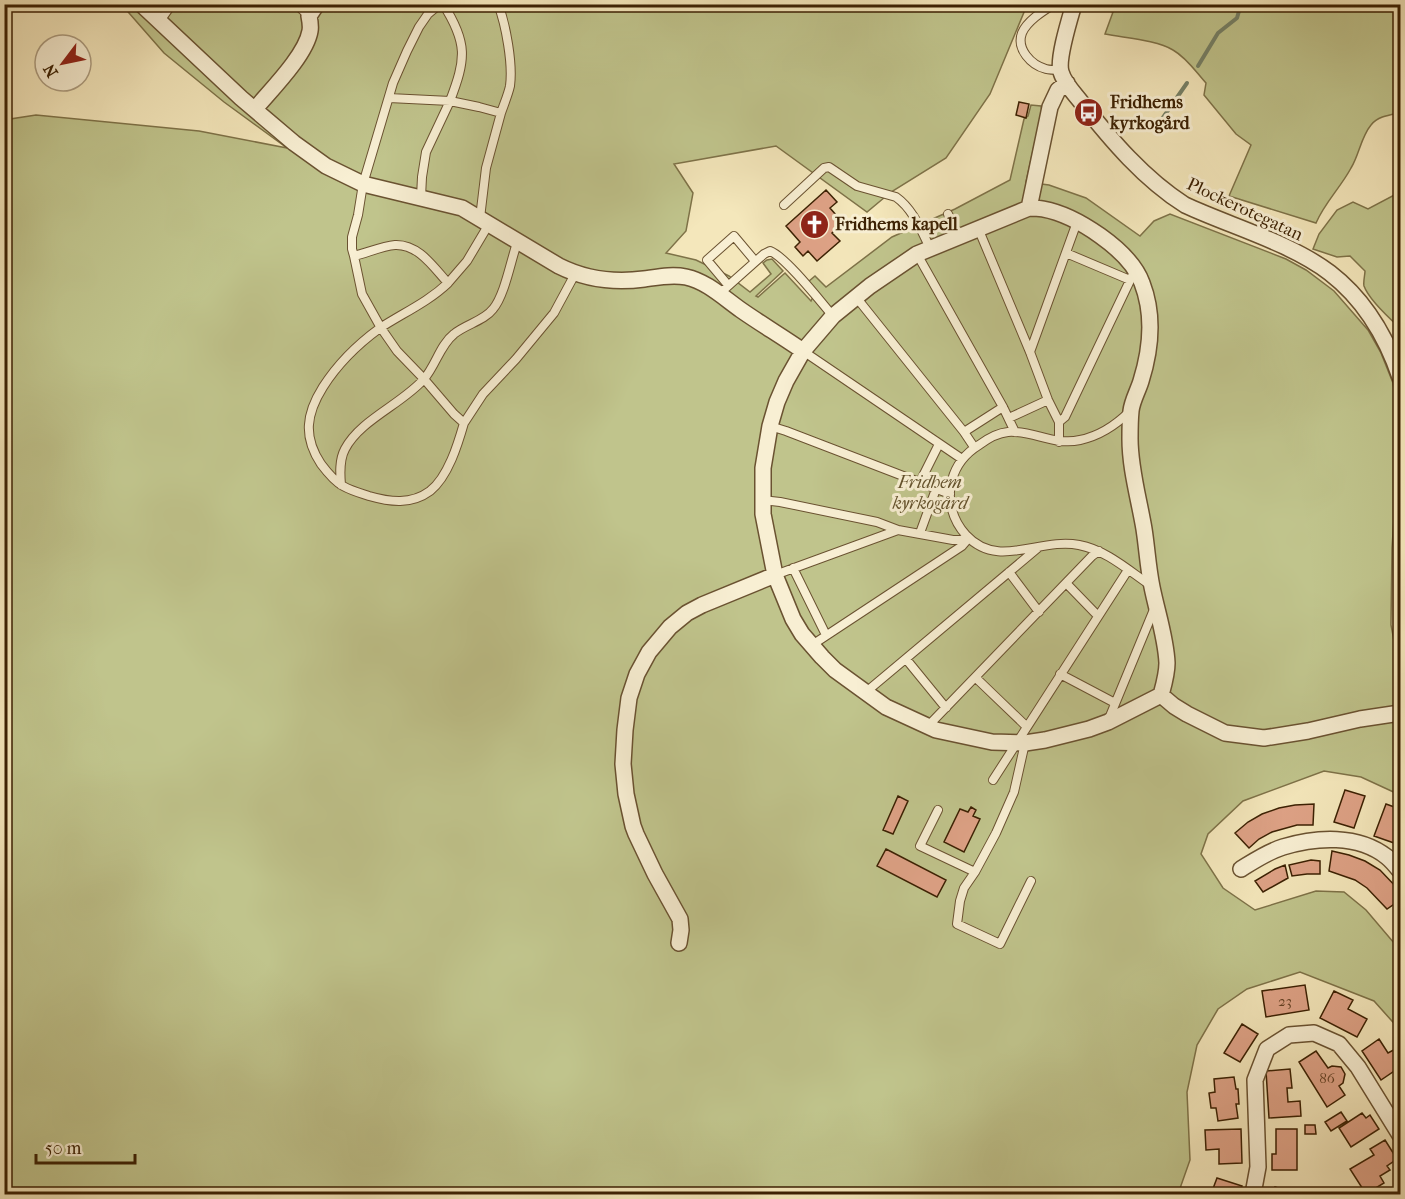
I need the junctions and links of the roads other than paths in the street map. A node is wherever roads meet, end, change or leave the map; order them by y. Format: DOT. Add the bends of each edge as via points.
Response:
graph roads {
  1 [pos="141,4"];
  2 [pos="172,4"];
  3 [pos="296,4"];
  4 [pos="441,4"];
  5 [pos="498,4"];
  6 [pos="1054,4"];
  7 [pos="1074,4"];
  8 [pos="313,10"];
  9 [pos="159,21"];
  10 [pos="1064,77"];
  11 [pos="389,98"];
  12 [pos="450,101"];
  13 [pos="255,109"];
  14 [pos="501,113"];
  15 [pos="363,184"];
  16 [pos="421,197"];
  17 [pos="784,205"];
  18 [pos="1029,208"];
  19 [pos="948,214"];
  20 [pos="485,221"];
  21 [pos="1077,222"];
  22 [pos="978,228"];
  23 [pos="958,236"];
  24 [pos="518,240"];
  25 [pos="923,251"];
  26 [pos="1066,253"];
  27 [pos="354,256"];
  28 [pos="755,261"];
  29 [pos="575,274"];
  30 [pos="1133,275"];
  31 [pos="448,283"];
  32 [pos="723,290"];
  33 [pos="856,297"];
  34 [pos="833,316"];
  35 [pos="381,328"];
  36 [pos="803,351"];
  37 [pos="1396,351"];
  38 [pos="1030,352"];
  39 [pos="1401,377"];
  40 [pos="424,379"];
  41 [pos="1048,400"];
  42 [pos="1003,407"];
  43 [pos="1131,410"];
  44 [pos="1009,418"];
  45 [pos="1059,422"];
  46 [pos="464,423"];
  47 [pos="770,426"];
  48 [pos="964,432"];
  49 [pos="1015,432"];
  50 [pos="1059,442"];
  51 [pos="939,444"];
  52 [pos="974,447"];
  53 [pos="962,459"];
  54 [pos="920,483"];
  55 [pos="341,485"];
  56 [pos="936,489"];
  57 [pos="950,494"];
  58 [pos="762,500"];
  59 [pos="898,530"];
  60 [pos="920,533"];
  61 [pos="969,538"];
  62 [pos="1040,546"];
  63 [pos="1099,551"];
  64 [pos="793,568"];
  65 [pos="1128,570"];
  66 [pos="1009,572"];
  67 [pos="775,575"];
  68 [pos="1067,584"];
  69 [pos="1152,585"];
  70 [pos="1156,606"];
  71 [pos="1039,612"];
  72 [pos="1098,616"];
  73 [pos="826,635"];
  74 [pos="812,645"];
  75 [pos="906,659"];
  76 [pos="1060,674"];
  77 [pos="976,678"];
  78 [pos="866,692"];
  79 [pos="1161,694"];
  80 [pos="1115,703"];
  81 [pos="946,708"];
  82 [pos="1401,713"];
  83 [pos="1108,722"];
  84 [pos="928,726"];
  85 [pos="1026,726"];
  86 [pos="1020,743"];
  87 [pos="993,780"];
  88 [pos="938,810"];
  89 [pos="1241,869"];
  90 [pos="1401,871"];
  91 [pos="975,872"];
  92 [pos="1030,881"];
  93 [pos="679,943"];
  94 [pos="1401,1135"];
  95 [pos="1253,1194"];
  1 -- 9 [label="street"];
  2 -- 9 [label="lane"];
  3 -- 8 [label="lane"];
  4 -- 11 [label="lane" via="424,18 414,35"];
  4 -- 12 [label="lane" via="457,28 462,46 462,65"];
  5 -- 14 [label="lane" via="510,77"];
  6 -- 10 [label="lane" via="1022,32 1021,46 1032,62"];
  7 -- 10 [label="street" via="1065,34"];
  8 -- 13 [label="street" via="302,50"];
  9 -- 13 [label="street"];
  10 -- 18 [label="street" via="1050,107"];
  10 -- 37 [label="street, Plockerotegatan" via="1144,174 1185,205 1273,242 1329,272 1353,294"];
  11 -- 12 [label="lane"];
  11 -- 15 [label="lane"];
  12 -- 14 [label="lane"];
  12 -- 16 [label="lane" via="426,152"];
  13 -- 15 [label="street" via="326,166"];
  14 -- 20 [label="lane" via="486,168"];
  15 -- 16 [label="street"];
  15 -- 27 [label="lane" via="352,237"];
  16 -- 20 [label="street" via="462,208"];
  17 -- 25 [label="lane" via="829,167 858,186 900,200 914,217"];
  18 -- 21 [label="street" via="1044,209"];
  18 -- 22 [label="street"];
  19 -- 23 [label="lane"];
  20 -- 24 [label="street"];
  20 -- 31 [label="lane" via="467,261"];
  21 -- 26 [label="lane"];
  21 -- 30 [label="street" via="1122,254"];
  22 -- 23 [label="street"];
  22 -- 38 [label="lane"];
  23 -- 25 [label="street"];
  24 -- 29 [label="street"];
  24 -- 40 [label="lane" via="495,307 452,336"];
  25 -- 33 [label="street"];
  25 -- 42 [label="lane"];
  26 -- 30 [label="lane"];
  26 -- 38 [label="lane"];
  27 -- 31 [label="lane" via="404,246 417,251"];
  27 -- 35 [label="lane" via="362,294"];
  28 -- 32 [label="lane"];
  28 -- 32 [label="lane" via="734,236 707,260"];
  28 -- 34 [label="lane" via="774,252"];
  29 -- 32 [label="street" via="614,281 683,276"];
  29 -- 46 [label="lane" via="554,313 483,394"];
  30 -- 43 [label="street" via="1142,282 1150,326 1142,380"];
  30 -- 45 [label="lane" via="1065,417"];
  31 -- 35 [label="lane"];
  32 -- 36 [label="street"];
  33 -- 34 [label="street"];
  33 -- 48 [label="lane"];
  34 -- 36 [label="street"];
  35 -- 40 [label="lane"];
  35 -- 55 [label="lane" via="336,369 312,411 308,429 311,444 325,470"];
  36 -- 47 [label="street" via="786,381"];
  36 -- 51 [label="lane"];
  37 -- 39 [label="street, Plockerotegatan"];
  38 -- 41 [label="lane"];
  40 -- 46 [label="lane"];
  40 -- 55 [label="lane" via="348,444 341,460"];
  41 -- 44 [label="lane"];
  41 -- 45 [label="lane"];
  42 -- 44 [label="lane"];
  42 -- 48 [label="lane"];
  43 -- 50 [label="lane" via="1100,433"];
  43 -- 69 [label="street" via="1132,468"];
  44 -- 49 [label="lane"];
  45 -- 50 [label="lane"];
  46 -- 55 [label="lane" via="446,470 426,494 394,502"];
  47 -- 54 [label="lane"];
  47 -- 58 [label="street"];
  48 -- 52 [label="lane"];
  49 -- 50 [label="lane"];
  49 -- 52 [label="lane" via="1000,434"];
  51 -- 53 [label="lane"];
  51 -- 54 [label="lane"];
  52 -- 53 [label="lane"];
  53 -- 57 [label="lane" via="952,478"];
  54 -- 56 [label="lane"];
  56 -- 57 [label="lane"];
  56 -- 60 [label="lane"];
  57 -- 61 [label="lane" via="953,514"];
  58 -- 59 [label="lane" via="877,522"];
  58 -- 67 [label="street"];
  59 -- 60 [label="lane"];
  59 -- 64 [label="lane"];
  60 -- 61 [label="lane" via="953,540"];
  61 -- 62 [label="lane" via="992,551"];
  61 -- 73 [label="lane"];
  62 -- 63 [label="lane" via="1079,544"];
  62 -- 66 [label="lane"];
  63 -- 65 [label="lane"];
  63 -- 68 [label="lane"];
  64 -- 67 [label="lane"];
  64 -- 73 [label="lane"];
  65 -- 69 [label="lane"];
  65 -- 72 [label="lane"];
  66 -- 71 [label="lane"];
  66 -- 75 [label="lane"];
  67 -- 74 [label="street" via="793,619"];
  67 -- 93 [label="street" via="694,609 670,627 650,652 629,698 623,764 626,794 636,834 680,919"];
  68 -- 71 [label="lane"];
  68 -- 72 [label="lane"];
  69 -- 70 [label="street"];
  70 -- 79 [label="street" via="1167,665"];
  70 -- 80 [label="lane"];
  71 -- 77 [label="lane"];
  72 -- 76 [label="lane"];
  73 -- 74 [label="lane"];
  74 -- 78 [label="street" via="836,670"];
  75 -- 78 [label="lane"];
  75 -- 81 [label="lane"];
  76 -- 80 [label="lane"];
  76 -- 85 [label="lane"];
  77 -- 81 [label="lane"];
  77 -- 85 [label="lane"];
  78 -- 84 [label="street" via="886,707"];
  79 -- 82 [label="street" via="1187,714 1225,733 1264,738"];
  79 -- 83 [label="street"];
  80 -- 83 [label="lane"];
  81 -- 84 [label="lane"];
  83 -- 86 [label="street" via="1066,736"];
  84 -- 86 [label="street" via="992,742"];
  85 -- 86 [label="lane"];
  86 -- 87 [label="lane"];
  86 -- 91 [label="lane" via="1014,792"];
  88 -- 91 [label="lane" via="920,846"];
  89 -- 90 [label="street" via="1283,847 1327,839 1365,846 1386,856"];
  91 -- 92 [label="lane" via="964,888 957,924 1000,944"];
  94 -- 95 [label="street" via="1358,1066 1339,1044 1314,1033 1288,1035 1267,1049 1255,1080 1258,1167"];
}
